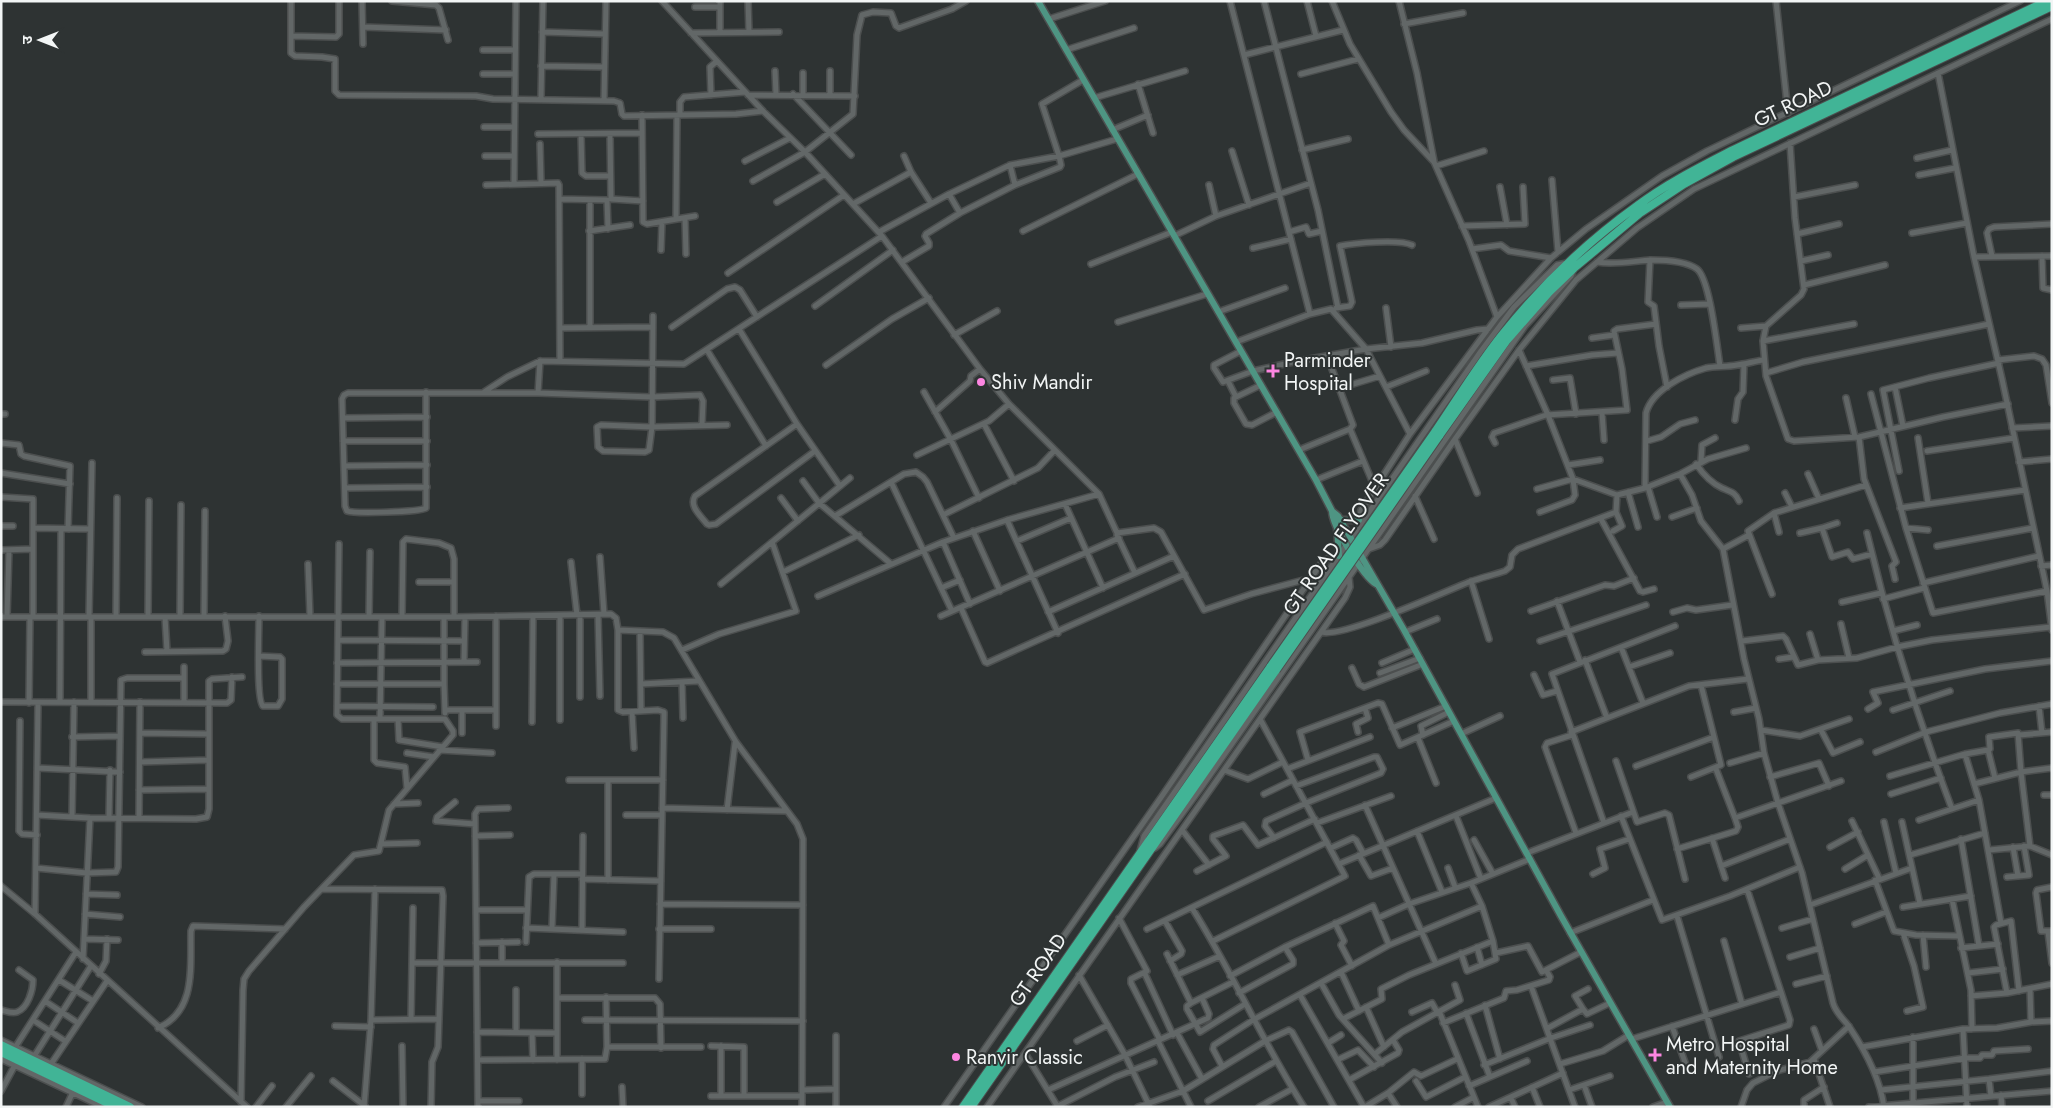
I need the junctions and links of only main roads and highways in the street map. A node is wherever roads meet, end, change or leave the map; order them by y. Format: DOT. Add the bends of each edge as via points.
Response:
graph roads {
  1 [pos="1038,1"];
  2 [pos="2047,1"];
  3 [pos="2052,6"];
  4 [pos="1571,265"];
  5 [pos="1359,520"];
  6 [pos="1338,523"];
  7 [pos="1337,558"];
  8 [pos="1143,853"];
  9 [pos="1,1045"];
  10 [pos="1,1052"];
  11 [pos="1669,1104"];
  12 [pos="116,1107"];
  13 [pos="130,1107"];
  14 [pos="963,1107"];
  15 [pos="971,1107"];
  1 -- 6 [label="main road" via="1299,450"];
  2 -- 4 [label="highway, GT ROAD" via="1683,176 1637,205"];
  3 -- 4 [label="highway, GT ROAD" via="1684,184"];
  4 -- 8 [label="highway, GT ROAD FLYOVER, bridge" via="1543,287 1501,336 1437,434"];
  5 -- 6 [label="main road"];
  6 -- 7 [label="main road"];
  6 -- 11 [label="main road" via="1367,577 1376,584 1415,649 1570,933"];
  8 -- 14 [label="highway, GT ROAD"];
  8 -- 15 [label="highway, GT ROAD"];
  9 -- 13 [label="highway"];
  10 -- 12 [label="highway"];
}
